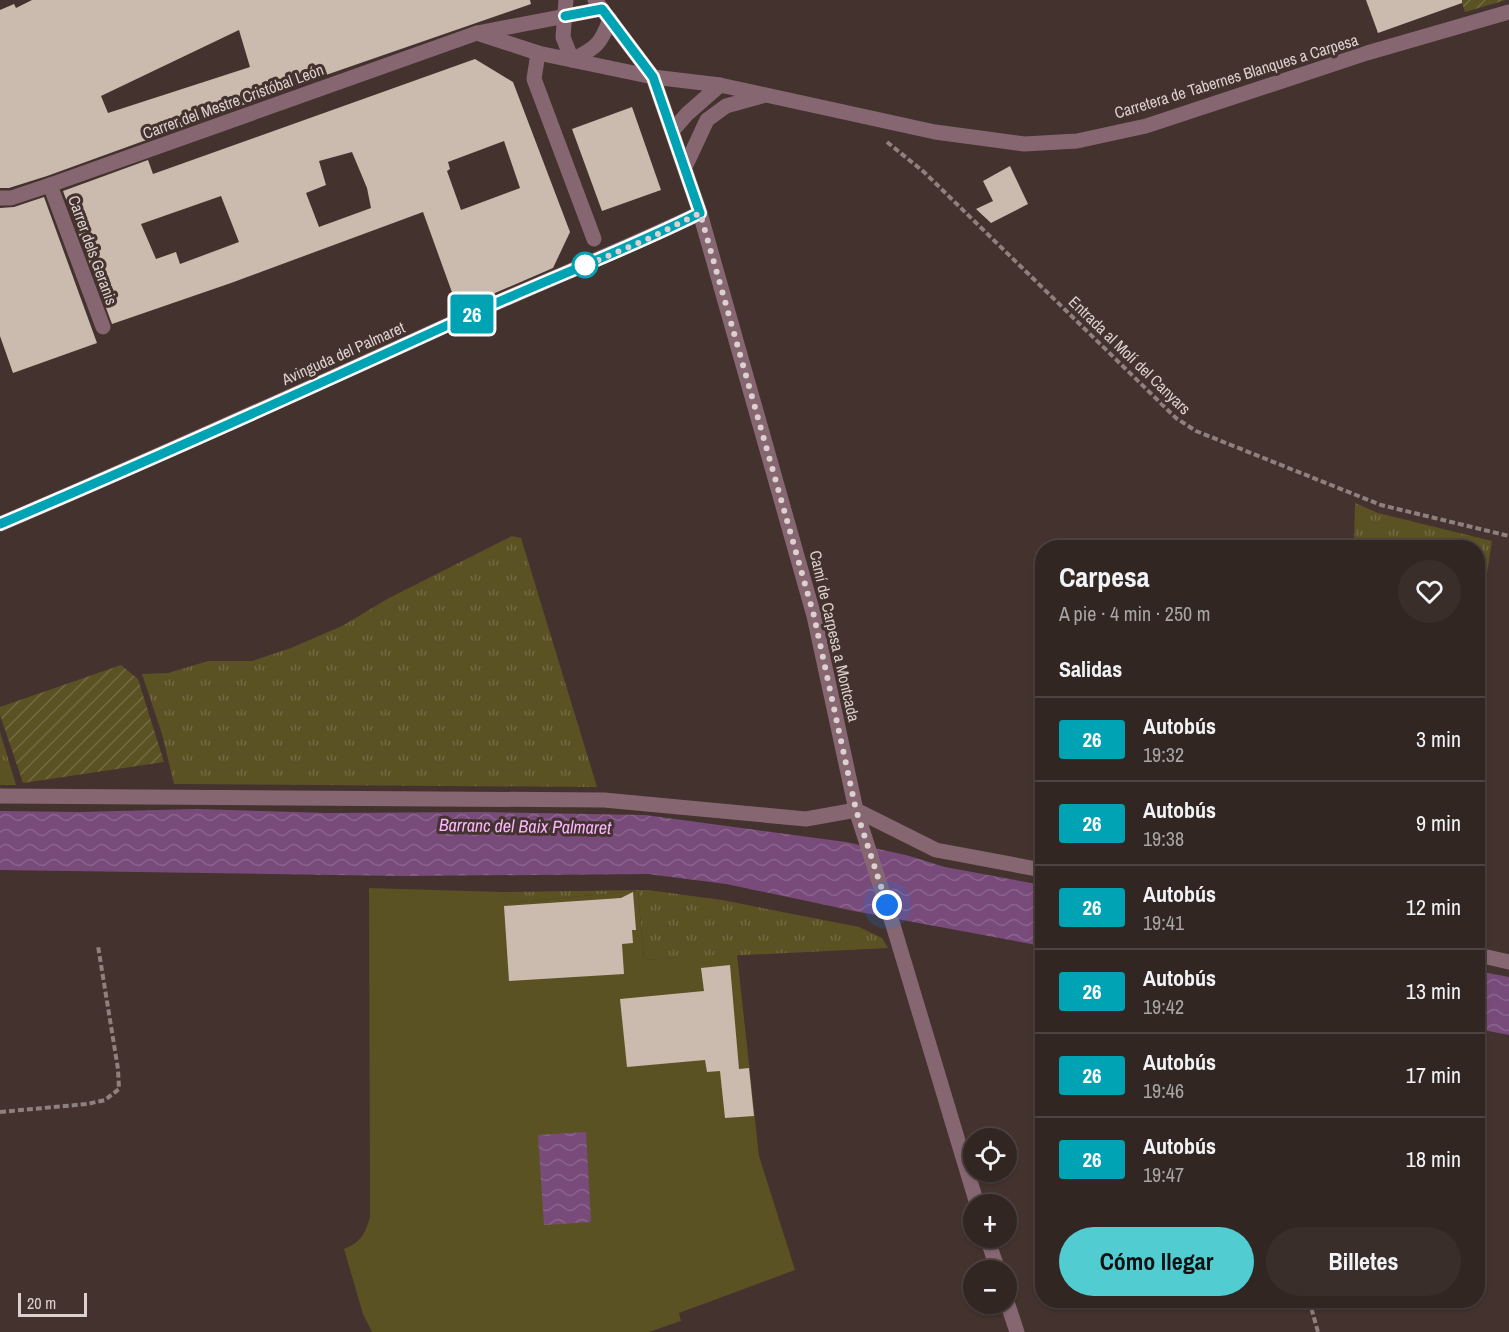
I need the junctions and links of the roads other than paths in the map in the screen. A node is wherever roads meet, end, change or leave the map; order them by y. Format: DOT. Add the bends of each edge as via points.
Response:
graph roads {
  1 [pos="566,0"];
  2 [pos="603,9"];
  3 [pos="1509,12"];
  4 [pos="565,16"];
  5 [pos="477,33"];
  6 [pos="538,53"];
  7 [pos="572,60"];
  8 [pos="653,77"];
  9 [pos="720,85"];
  10 [pos="765,95"];
  11 [pos="665,107"];
  12 [pos="687,114"];
  13 [pos="707,120"];
  14 [pos="673,130"];
  15 [pos="685,167"];
  16 [pos="50,185"];
  17 [pos="0,198"];
  18 [pos="700,213"];
  19 [pos="594,239"];
  20 [pos="103,327"];
  21 [pos="0,524"];
  22 [pos="0,796"];
  23 [pos="856,810"];
  24 [pos="1035,869"];
  25 [pos="1485,957"];
  26 [pos="1509,962"];
  27 [pos="974,1194"];
  28 [pos="1011,1314"];
  29 [pos="1017,1332"];
  1 -- 4 [label="street"];
  2 -- 4 [label="street, Carrer del Mestre Cristóbal León"];
  2 -- 7 [label="street" via="603,39"];
  2 -- 8 [label="street, Camí de Carpesa a Montcada"];
  3 -- 10 [label="street, Carretera de Tabernes Blanques a Carpesa" via="1367,53 1146,126 1077,141 1024,144 935,132"];
  4 -- 5 [label="street, Carrer del Mestre Cristóbal León"];
  4 -- 7 [label="street" via="562,38"];
  5 -- 6 [label="street"];
  5 -- 16 [label="street, Carrer del Mestre Cristóbal León"];
  6 -- 7 [label="street"];
  6 -- 19 [label="street" via="534,79"];
  7 -- 8 [label="street"];
  8 -- 9 [label="street"];
  8 -- 11 [label="street, Camí de Carpesa a Montcada"];
  9 -- 10 [label="street"];
  9 -- 12 [label="street"];
  10 -- 13 [label="street, Carretera de Tabernes Blanques a Carpesa" via="726,106"];
  11 -- 12 [label="street"];
  11 -- 14 [label="street, Camí de Carpesa a Montcada"];
  12 -- 13 [label="street"];
  12 -- 14 [label="street"];
  13 -- 15 [label="street"];
  14 -- 15 [label="street, Camí de Carpesa a Montcada"];
  15 -- 18 [label="street, Camí de Carpesa a Montcada"];
  16 -- 17 [label="street, Carrer del Mestre Cristóbal León"];
  16 -- 20 [label="street, Carrer dels Geranis"];
  18 -- 21 [label="street, Avinguda del Palmaret"];
  18 -- 23 [label="street, Camí de Carpesa a Montcada" via="814,616"];
  22 -- 23 [label="street" via="604,800 806,819"];
  23 -- 24 [label="street" via="936,850"];
  23 -- 27 [label="street, Camí de Carpesa a Montcada"];
  25 -- 26 [label="street"];
  28 -- 29 [label="street"];
}
